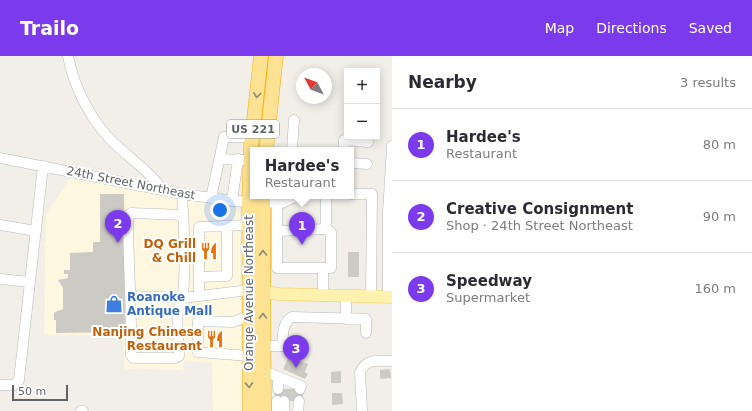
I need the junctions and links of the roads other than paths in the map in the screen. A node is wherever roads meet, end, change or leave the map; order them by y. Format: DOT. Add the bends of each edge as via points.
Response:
graph roads {
  1 [pos="68,56"];
  2 [pos="261,56"];
  3 [pos="276,56"];
  4 [pos="294,120"];
  5 [pos="252,137"];
  6 [pos="368,142"];
  7 [pos="392,146"];
  8 [pos="266,147"];
  9 [pos="292,147"];
  10 [pos="344,147"];
  11 [pos="0,158"];
  12 [pos="219,159"];
  13 [pos="244,160"];
  14 [pos="354,163"];
  15 [pos="367,164"];
  16 [pos="43,166"];
  17 [pos="250,178"];
  18 [pos="163,190"];
  19 [pos="182,194"];
  20 [pos="354,194"];
  21 [pos="211,198"];
  22 [pos="291,199"];
  23 [pos="326,199"];
  24 [pos="232,201"];
  25 [pos="258,201"];
  26 [pos="277,203"];
  27 [pos="183,215"];
  28 [pos="0,225"];
  29 [pos="248,225"];
  30 [pos="227,226"];
  31 [pos="326,229"];
  32 [pos="36,231"];
  33 [pos="277,231"];
  34 [pos="323,268"];
  35 [pos="199,276"];
  36 [pos="0,279"];
  37 [pos="30,282"];
  38 [pos="249,290"];
  39 [pos="263,292"];
  40 [pos="130,296"];
  41 [pos="199,296"];
  42 [pos="322,296"];
  43 [pos="346,296"];
  44 [pos="371,296"];
  45 [pos="390,297"];
  46 [pos="183,298"];
  47 [pos="249,316"];
  48 [pos="346,318"];
  49 [pos="366,333"];
  50 [pos="264,346"];
  51 [pos="249,356"];
  52 [pos="392,361"];
  53 [pos="264,371"];
  54 [pos="0,385"];
  55 [pos="287,386"];
  56 [pos="250,411"];
  57 [pos="264,411"];
  58 [pos="362,411"];
  1 -- 18 [label="street" via="74,79 98,124 116,146 146,169"];
  2 -- 5 [label="highway, Orange Avenue Northeast / US 221, one-way"];
  3 -- 8 [label="highway, US 221"];
  4 -- 9 [label="street"];
  5 -- 12 [label="street" via="224,137"];
  5 -- 13 [label="highway, Orange Avenue Northeast / US 221"];
  6 -- 10 [label="street" via="344,140"];
  7 -- 45 [label="street" via="388,212"];
  11 -- 16 [label="street, 24th Street Northeast"];
  12 -- 13 [label="street"];
  12 -- 21 [label="street"];
  13 -- 17 [label="highway, Orange Avenue Northeast / US 221"];
  13 -- 24 [label="street"];
  14 -- 15 [label="street"];
  16 -- 18 [label="street, 24th Street Northeast"];
  16 -- 32 [label="street"];
  18 -- 19 [label="street, 24th Street Northeast"];
  19 -- 21 [label="street, 24th Street Northeast"];
  19 -- 27 [label="street"];
  20 -- 44 [label="street" via="372,194"];
  21 -- 24 [label="street, 24th Street Northeast"];
  22 -- 26 [label="street, 24th Street Northeast"];
  23 -- 31 [label="street"];
  24 -- 25 [label="street, 24th Street Northeast"];
  25 -- 26 [label="street, 24th Street Northeast"];
  25 -- 29 [label="highway, Orange Avenue Northeast / US 221"];
  39 -- 25 [label="highway, Orange Avenue Northeast / US 221, one-way"];
  26 -- 33 [label="street"];
  27 -- 40 [label="street" via="129,214"];
  27 -- 46 [label="street"];
  28 -- 32 [label="street"];
  29 -- 30 [label="street"];
  29 -- 38 [label="highway, Orange Avenue Northeast / US 221"];
  30 -- 35 [label="street" via="199,227"];
  30 -- 35 [label="street" via="227,276"];
  31 -- 33 [label="street"];
  31 -- 34 [label="street" via="331,232 331,268"];
  32 -- 37 [label="street"];
  33 -- 34 [label="street" via="277,268"];
  34 -- 42 [label="street"];
  35 -- 41 [label="street"];
  36 -- 37 [label="street"];
  37 -- 54 [label="street" via="18,380 14,385"];
  38 -- 39 [label="main road"];
  38 -- 41 [label="street"];
  38 -- 47 [label="highway, Orange Avenue Northeast / US 221"];
  39 -- 42 [label="main road"];
  50 -- 39 [label="highway, Orange Avenue Northeast / US 221, one-way"];
  40 -- 46 [label="street"];
  40 -- 46 [label="street" via="131,355 134,358 178,358 178,309"];
  41 -- 46 [label="street"];
  42 -- 43 [label="main road"];
  43 -- 44 [label="main road"];
  43 -- 48 [label="street"];
  44 -- 45 [label="main road"];
  47 -- 51 [label="highway, Orange Avenue Northeast / US 221"];
  47 -- 51 [label="street" via="233,322 198,322 198,352"];
  48 -- 49 [label="street" via="366,319"];
  48 -- 50 [label="street" via="292,317 285,325 282,346"];
  50 -- 53 [label="highway, Orange Avenue Northeast / US 221"];
  51 -- 56 [label="highway, Orange Avenue Northeast / US 221, one-way"];
  52 -- 58 [label="street" via="377,360 365,364 360,373"];
  53 -- 55 [label="street"];
  53 -- 57 [label="highway, Orange Avenue Northeast / US 221"];
}
